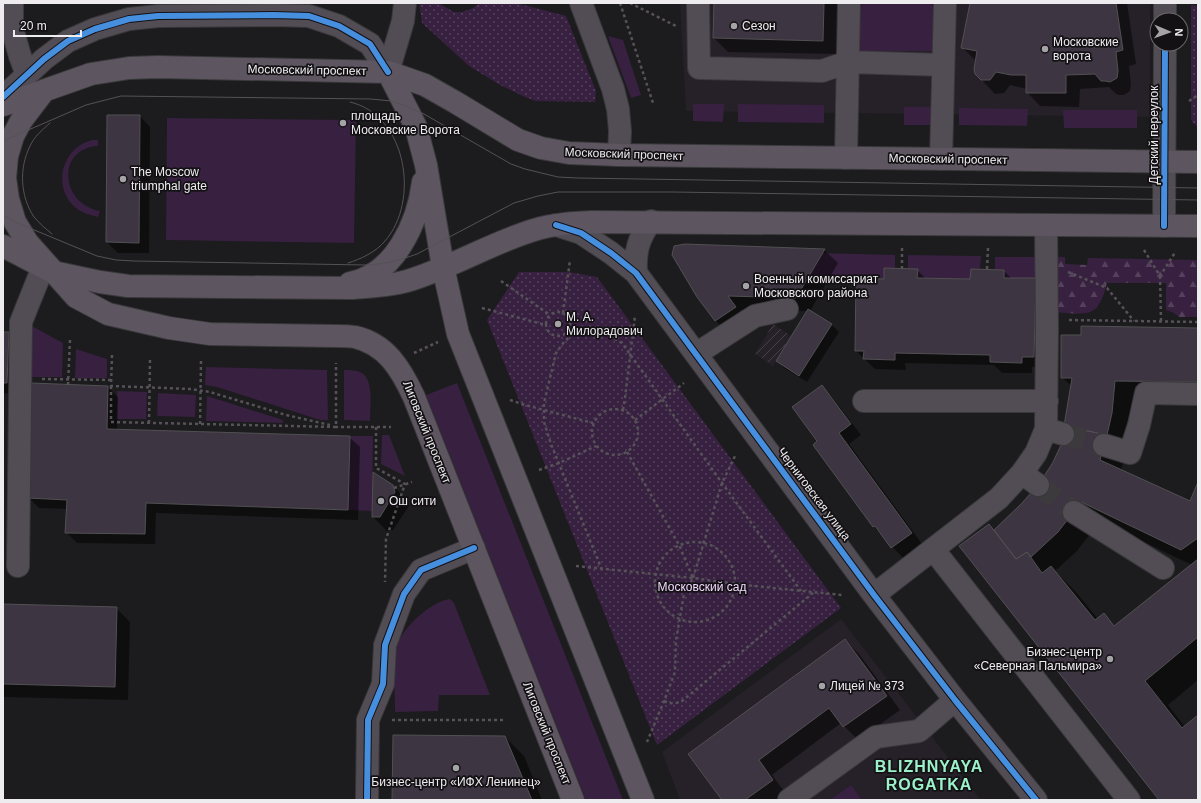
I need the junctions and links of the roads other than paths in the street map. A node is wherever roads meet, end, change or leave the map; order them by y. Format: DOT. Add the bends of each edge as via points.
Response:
graph roads {
  1 [pos="12,3"];
  2 [pos="405,3"];
  3 [pos="698,3"];
  4 [pos="850,3"];
  5 [pos="945,3"];
  6 [pos="584,4"];
  7 [pos="1165,52"];
  8 [pos="848,62"];
  9 [pos="944,64"];
  10 [pos="388,72"];
  11 [pos="27,75"];
  12 [pos="43,92"];
  13 [pos="3,97"];
  14 [pos="3,105"];
  15 [pos="619,156"];
  16 [pos="846,158"];
  17 [pos="941,159"];
  18 [pos="1165,161"];
  19 [pos="1198,162"];
  20 [pos="426,164"];
  21 [pos="651,222"];
  22 [pos="556,225"];
  23 [pos="1046,225"];
  24 [pos="1164,226"];
  25 [pos="1198,226"];
  26 [pos="3,246"];
  27 [pos="442,267"];
  28 [pos="48,269"];
  29 [pos="636,273"];
  30 [pos="325,287"];
  31 [pos="787,309"];
  32 [pos="696,354"];
  33 [pos="1198,394"];
  34 [pos="864,402"];
  35 [pos="1047,402"];
  36 [pos="1104,445"];
  37 [pos="1074,512"];
  38 [pos="474,548"];
  39 [pos="933,549"];
  40 [pos="18,566"];
  41 [pos="1163,568"];
  42 [pos="874,594"];
  43 [pos="955,700"];
  44 [pos="1025,796"];
  45 [pos="367,800"];
  46 [pos="574,800"];
  47 [pos="643,800"];
  48 [pos="790,800"];
  49 [pos="1129,800"];
  1 -- 11 [label="street" via="12,28"];
  2 -- 10 [label="street" via="403,21"];
  3 -- 8 [label="street" via="699,68 822,71"];
  4 -- 8 [label="street"];
  5 -- 9 [label="street"];
  6 -- 15 [label="street" via="618,109"];
  7 -- 18 [label="street, Детский переулок"];
  8 -- 9 [label="street"];
  8 -- 16 [label="street"];
  9 -- 17 [label="street"];
  10 -- 11 [label="street" via="370,44 339,26 310,16 274,15 158,16 129,19 95,29 68,42"];
  10 -- 12 [label="main road, Московский проспект" via="129,68 91,74"];
  10 -- 15 [label="main road, Московский проспект" via="425,85 518,140 541,148 569,153"];
  10 -- 20 [label="main road" via="416,127"];
  11 -- 13 [label="street"];
  12 -- 14 [label="main road, Московский проспект"];
  12 -- 28 [label="main road, Лиговский проспект" via="14,136 7,156 4,178 15,222"];
  15 -- 16 [label="main road, Московский проспект"];
  16 -- 17 [label="main road, Московский проспект"];
  17 -- 18 [label="main road, Московский проспект"];
  18 -- 19 [label="main road, Московский проспект"];
  18 -- 24 [label="street, Детский переулок"];
  20 -- 27 [label="main road"];
  20 -- 30 [label="main road" via="413,222 403,244 391,259 373,274 355,282"];
  21 -- 22 [label="main road"];
  21 -- 23 [label="main road"];
  21 -- 29 [label="street" via="638,246"];
  22 -- 27 [label="main road" via="535,229"];
  22 -- 29 [label="street, Черниговская улица" via="586,236"];
  23 -- 24 [label="main road"];
  23 -- 35 [label="street"];
  24 -- 25 [label="main road"];
  26 -- 28 [label="main road"];
  27 -- 30 [label="main road" via="388,285"];
  27 -- 47 [label="main road" via="458,334"];
  28 -- 30 [label="main road" via="128,286"];
  28 -- 38 [label="main road, Лиговский проспект" via="76,297 108,314 140,322 210,334 354,337 376,346 404,375"];
  28 -- 40 [label="street" via="21,322"];
  29 -- 32 [label="street, Черниговская улица"];
  31 -- 32 [label="street" via="756,316"];
  32 -- 42 [label="street, Черниговская улица"];
  33 -- 36 [label="street" via="1146,393 1130,453"];
  34 -- 35 [label="street"];
  35 -- 39 [label="street" via="1054,432 1036,453 1030,479 999,498"];
  37 -- 41 [label="street"];
  38 -- 45 [label="street" via="421,570 404,594 385,645 383,684 368,720"];
  38 -- 46 [label="main road, Лиговский проспект"];
  39 -- 42 [label="street"];
  39 -- 49 [label="street"];
  42 -- 43 [label="street, Черниговская улица"];
  43 -- 44 [label="street, Черниговская улица"];
  43 -- 48 [label="street" via="919,731 876,736"];
}
